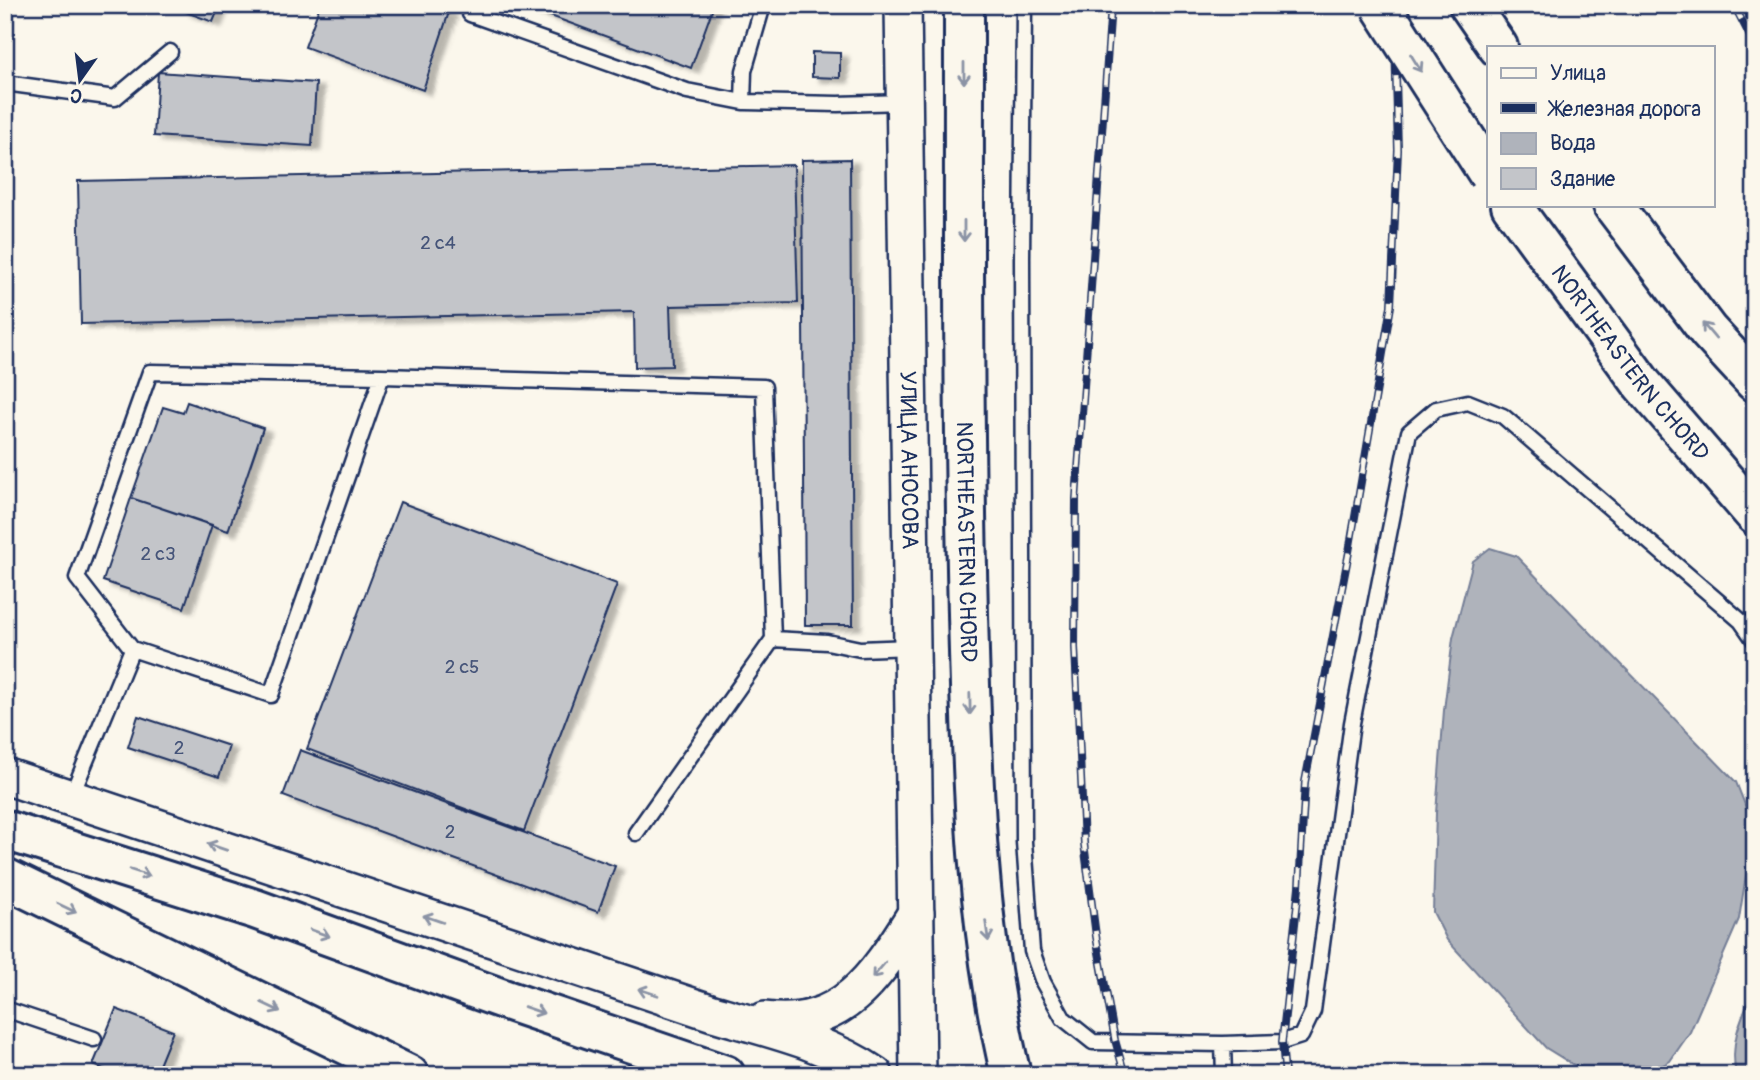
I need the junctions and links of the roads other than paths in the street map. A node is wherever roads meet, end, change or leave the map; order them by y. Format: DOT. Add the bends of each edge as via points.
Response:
graph roads {
  1 [pos="763,5"];
  2 [pos="904,5"];
  3 [pos="964,5"];
  4 [pos="1024,5"];
  5 [pos="1380,5"];
  6 [pos="1469,5"];
  7 [pos="470,14"];
  8 [pos="1497,46"];
  9 [pos="170,52"];
  10 [pos="5,83"];
  11 [pos="743,102"];
  12 [pos="905,102"];
  13 [pos="1487,172"];
  14 [pos="1512,206"];
  15 [pos="1614,206"];
  16 [pos="383,376"];
  17 [pos="1755,382"];
  18 [pos="1755,515"];
  19 [pos="774,639"];
  20 [pos="1755,640"];
  21 [pos="912,646"];
  22 [pos="132,649"];
  23 [pos="5,776"];
  24 [pos="71,798"];
  25 [pos="5,830"];
  26 [pos="636,833"];
  27 [pos="5,878"];
  28 [pos="916,913"];
  29 [pos="5,1009"];
  30 [pos="713,1013"];
  31 [pos="94,1039"];
  32 [pos="1223,1044"];
  33 [pos="409,1075"];
  34 [pos="725,1075"];
  35 [pos="875,1075"];
  36 [pos="918,1075"];
  37 [pos="1011,1075"];
  38 [pos="1224,1075"];
  1 -- 11 [label="lane" via="744,71"];
  2 -- 12 [label="street, УЛИЦА АНОСОВА"];
  3 -- 37 [label="main road, NORTHEASTERN CHORD, one-way" via="965,503 971,754 982,893 1000,1031"];
  4 -- 32 [label="lane" via="1024,842 1032,951 1063,1018 1093,1042"];
  5 -- 13 [label="main road, one-way, bridge"];
  6 -- 8 [label="main road"];
  7 -- 11 [label="lane" via="687,91"];
  9 -- 10 [label="lane" via="115,97"];
  11 -- 12 [label="lane"];
  12 -- 21 [label="street, УЛИЦА АНОСОВА"];
  14 -- 18 [label="main road, NORTHEASTERN CHORD" via="1642,384"];
  17 -- 15 [label="main road, one-way" via="1709,331"];
  16 -- 19 [label="lane" via="764,387"];
  16 -- 22 [label="lane" via="271,695"];
  16 -- 22 [label="lane" via="150,372 77,578"];
  19 -- 21 [label="lane" via="860,649"];
  19 -- 26 [label="lane"];
  20 -- 32 [label="lane" via="1741,621 1503,416 1468,402 1436,409 1409,432 1352,723 1313,1011 1301,1036 1282,1042"];
  21 -- 28 [label="street, УЛИЦА АНОСОВА"];
  22 -- 24 [label="lane"];
  23 -- 24 [label="street"];
  30 -- 24 [label="street, one-way"];
  25 -- 34 [label="main road, one-way" via="256,909"];
  27 -- 33 [label="main road, one-way"];
  28 -- 30 [label="street, one-way" via="882,967 862,988 825,1013 804,1021 779,1022"];
  28 -- 36 [label="street, УЛИЦА АНОСОВА"];
  29 -- 31 [label="lane"];
  30 -- 35 [label="street" via="796,1038 854,1061"];
  32 -- 38 [label="lane"];
}
